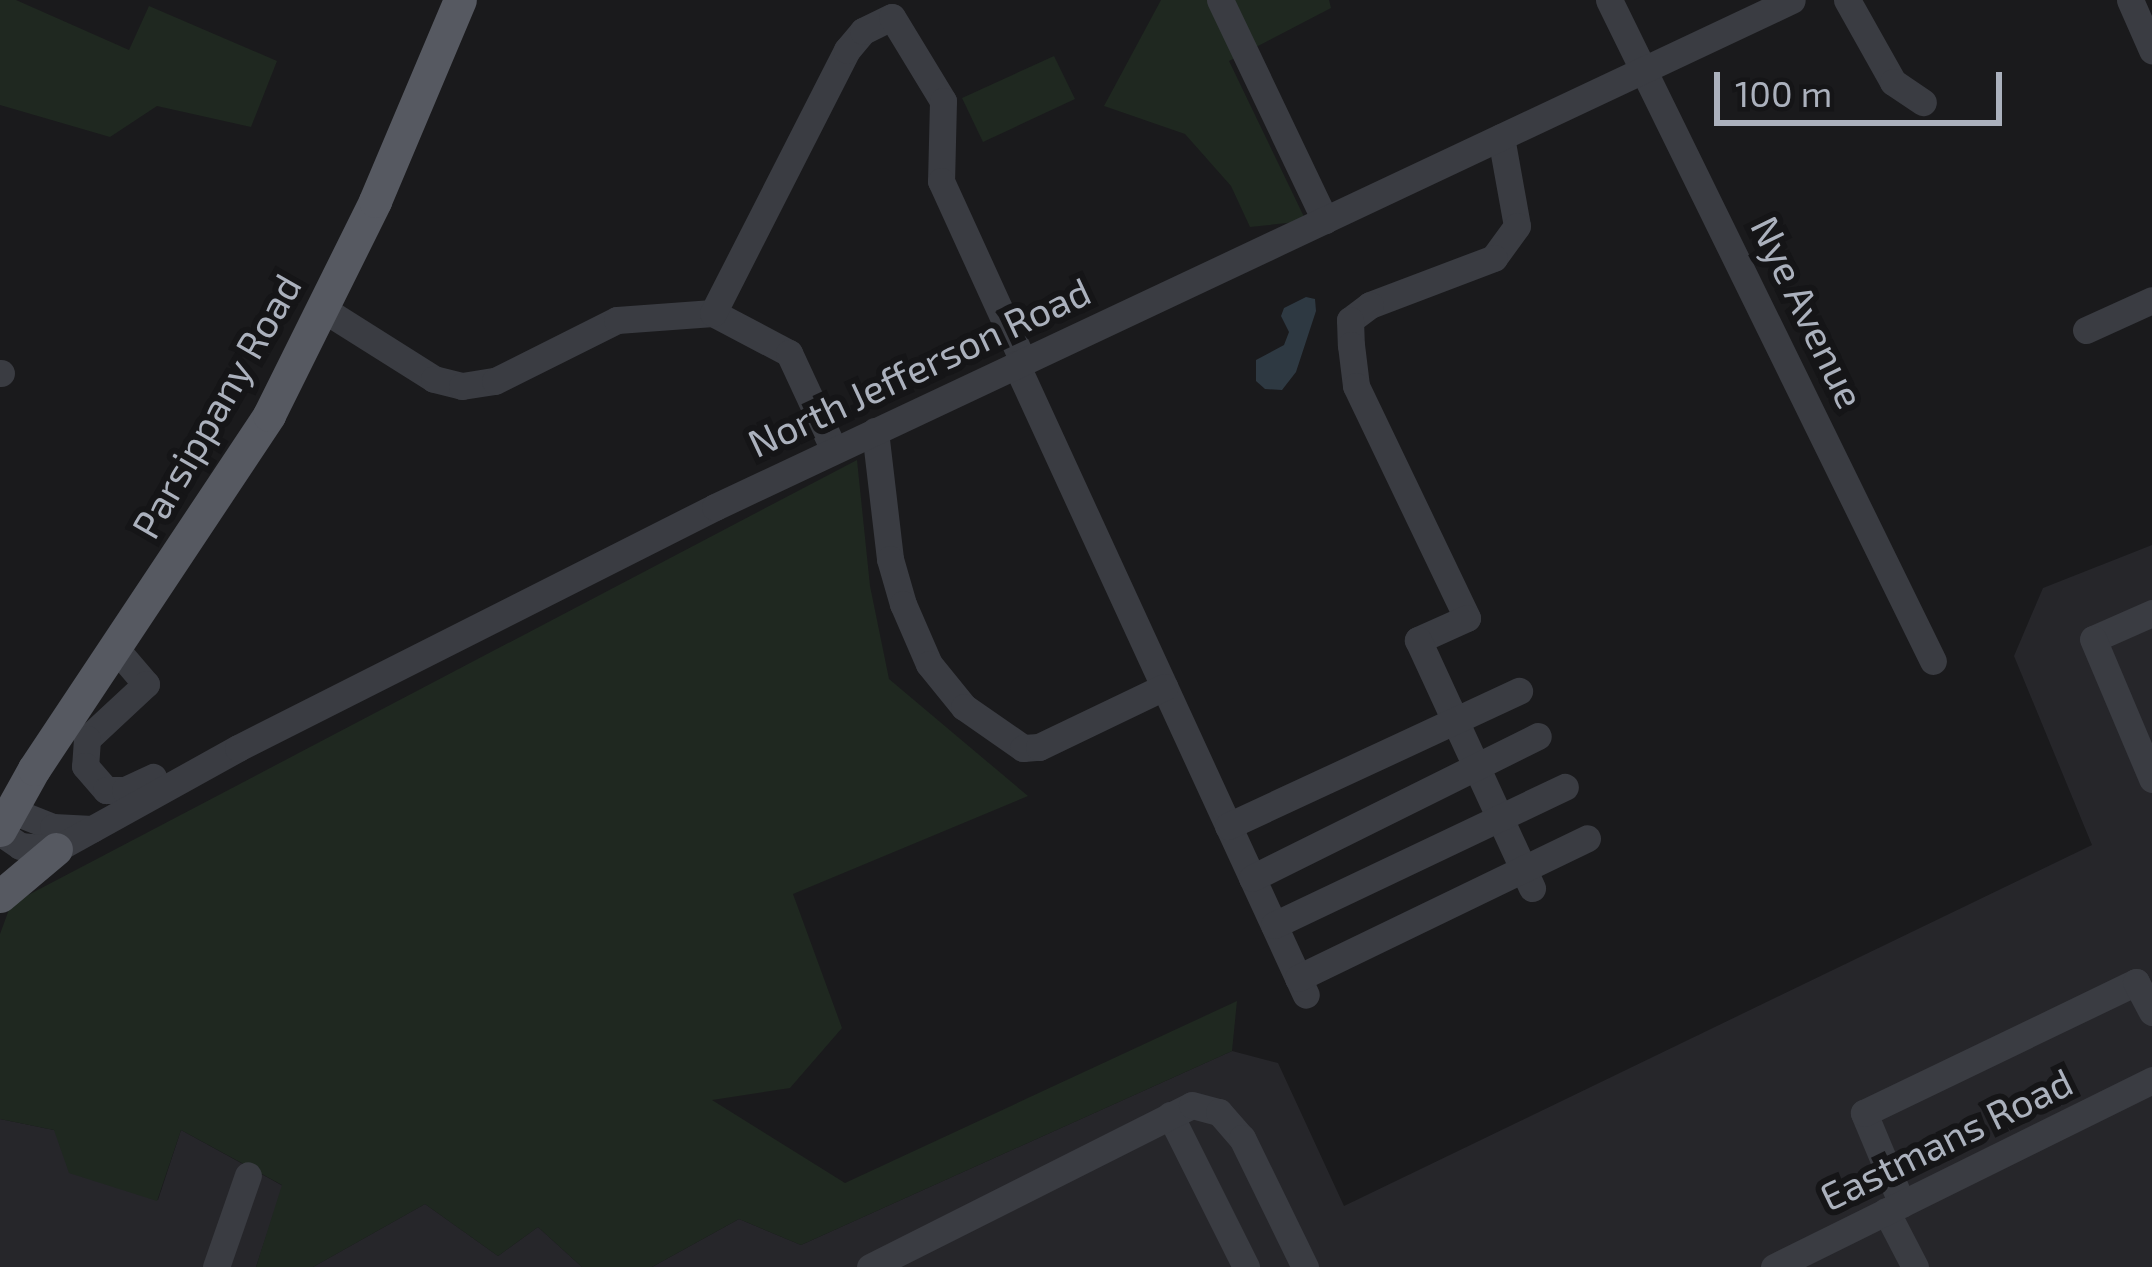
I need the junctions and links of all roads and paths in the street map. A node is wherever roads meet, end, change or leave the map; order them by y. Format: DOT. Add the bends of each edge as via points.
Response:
graph roads {
  1 [pos="460,0"];
  2 [pos="1220,0"];
  3 [pos="1609,0"];
  4 [pos="1792,0"];
  5 [pos="1847,0"];
  6 [pos="2130,0"];
  7 [pos="2152,50"];
  8 [pos="1644,70"];
  9 [pos="1923,102"];
  10 [pos="1501,137"];
  11 [pos="1325,220"];
  12 [pos="2152,300"];
  13 [pos="323,309"];
  14 [pos="713,313"];
  15 [pos="2086,330"];
  16 [pos="1020,363"];
  17 [pos="875,431"];
  18 [pos="834,450"];
  19 [pos="2152,613"];
  20 [pos="116,649"];
  21 [pos="1933,661"];
  22 [pos="1164,687"];
  23 [pos="1519,691"];
  24 [pos="1454,719"];
  25 [pos="1538,736"];
  26 [pos="1477,767"];
  27 [pos="188,776"];
  28 [pos="2152,779"];
  29 [pos="1565,787"];
  30 [pos="1500,818"];
  31 [pos="4,824"];
  32 [pos="1228,826"];
  33 [pos="92,829"];
  34 [pos="1587,838"];
  35 [pos="56,849"];
  36 [pos="1252,878"];
  37 [pos="1528,878"];
  38 [pos="0,896"];
  39 [pos="1274,925"];
  40 [pos="2152,1012"];
  41 [pos="2152,1080"];
  42 [pos="1170,1115"];
  43 [pos="248,1175"];
  44 [pos="1894,1208"];
  45 [pos="910,1258"];
  46 [pos="216,1267"];
  47 [pos="870,1267"];
  48 [pos="1246,1267"];
  49 [pos="1305,1267"];
  50 [pos="1774,1267"];
  51 [pos="1915,1267"];
  1 -- 13 [label="main road, Parsippany Road"];
  2 -- 11 [label="street"];
  3 -- 8 [label="street, Nye Avenue"];
  4 -- 8 [label="street, North Jefferson Road"];
  5 -- 9 [label="street" via="1893,82"];
  6 -- 7 [label="street"];
  8 -- 10 [label="street, North Jefferson Road"];
  8 -- 21 [label="street, Nye Avenue"];
  10 -- 11 [label="street, North Jefferson Road"];
  10 -- 24 [label="street" via="1517,226 1494,258 1350,320 1356,386 1467,618 1418,640"];
  11 -- 16 [label="street, North Jefferson Road"];
  12 -- 15 [label="street"];
  13 -- 14 [label="street" via="434,380 462,386 495,381 617,320"];
  13 -- 20 [label="main road, Parsippany Road" via="269,415"];
  14 -- 16 [label="street" via="847,50 892,16 944,101 941,181"];
  14 -- 18 [label="street" via="789,353"];
  16 -- 17 [label="street, North Jefferson Road"];
  16 -- 22 [label="street"];
  17 -- 18 [label="street, North Jefferson Road"];
  17 -- 22 [label="street" via="903,604 928,664 964,707 1023,748 1039,747"];
  18 -- 27 [label="street, North Jefferson Road"];
  19 -- 28 [label="street" via="2093,639"];
  20 -- 27 [label="street" via="146,684 87,739 85,766 106,790 134,788 173,765"];
  20 -- 31 [label="main road, Parsippany Road"];
  22 -- 32 [label="street"];
  23 -- 24 [label="street"];
  24 -- 26 [label="street"];
  24 -- 32 [label="street"];
  25 -- 26 [label="street"];
  26 -- 30 [label="street"];
  26 -- 36 [label="street"];
  27 -- 33 [label="street, North Jefferson Road"];
  29 -- 30 [label="street"];
  30 -- 37 [label="street"];
  30 -- 39 [label="street"];
  31 -- 33 [label="street"];
  31 -- 35 [label="street" via="20,846"];
  32 -- 36 [label="street"];
  33 -- 35 [label="street, North Jefferson Road"];
  34 -- 37 [label="street"];
  35 -- 38 [label="main road"];
  36 -- 39 [label="street"];
  37 -- 39 [label="street" via="1302,987"];
  40 -- 44 [label="street" via="2136,982 1864,1113"];
  41 -- 44 [label="street, Eastmans Road"];
  42 -- 45 [label="street"];
  42 -- 48 [label="street"];
  42 -- 49 [label="street" via="1192,1105 1219,1112 1242,1138"];
  43 -- 46 [label="street"];
  44 -- 50 [label="street, Eastmans Road"];
  44 -- 51 [label="street"];
  45 -- 47 [label="street"];
}
